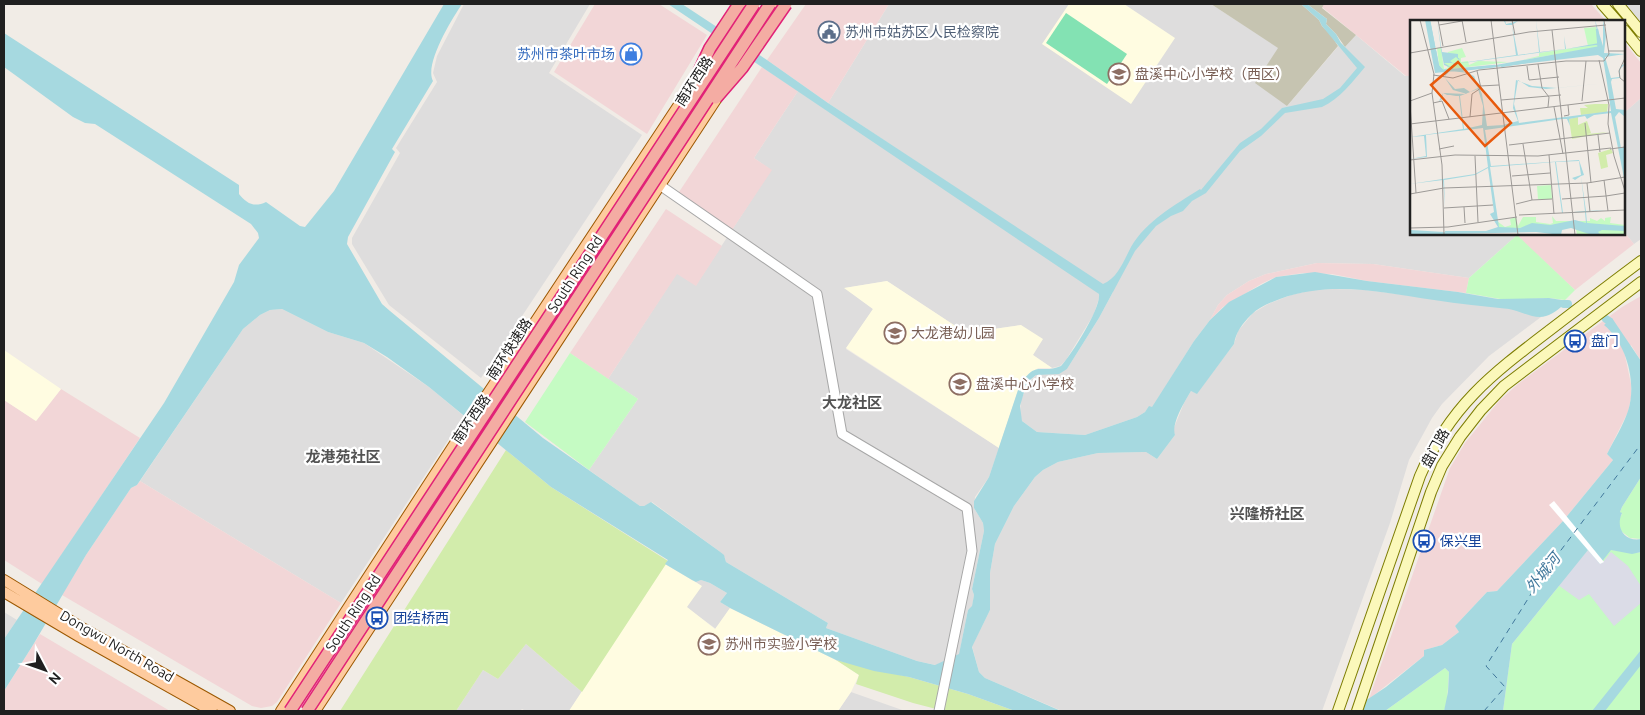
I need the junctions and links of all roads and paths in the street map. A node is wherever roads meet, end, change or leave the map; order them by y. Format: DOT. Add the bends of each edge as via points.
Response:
graph roads {
  1 [pos="739,4"];
  2 [pos="746,4"];
  3 [pos="754,4"];
  4 [pos="770,4"];
  5 [pos="779,4"];
  6 [pos="786,4"];
  7 [pos="1602,4"];
  8 [pos="1618,4"];
  9 [pos="1616,20"];
  10 [pos="1625,31"];
  11 [pos="1641,32"];
  12 [pos="1641,51"];
  13 [pos="674,125"];
  14 [pos="686,133"];
  15 [pos="636,169"];
  16 [pos="660,184"];
  17 [pos="1641,261"];
  18 [pos="1641,282"];
  19 [pos="4,580"];
  20 [pos="4,592"];
  21 [pos="28,601"];
  22 [pos="54,616"];
  23 [pos="1359,707"];
  24 [pos="212,711"];
  25 [pos="230,711"];
  26 [pos="281,711"];
  27 [pos="290,711"];
  28 [pos="307,711"];
  29 [pos="315,711"];
  30 [pos="939,711"];
  31 [pos="1338,711"];
  1 -- 13 [label="highway, bridge" via="710,48"];
  2 -- 15 [label="main road, 南环西路"];
  3 -- 13 [label="highway, 南环快速路, bridge"];
  4 -- 14 [label="highway, South Ring Rd, bridge"];
  5 -- 16 [label="main road, 南环西路"];
  6 -- 14 [label="highway, bridge" via="742,68"];
  7 -- 9 [label="main road"];
  8 -- 11 [label="main road"];
  10 -- 12 [label="main road"];
  13 -- 27 [label="highway, 南环快速路, bridge"];
  14 -- 28 [label="highway, South Ring Rd, bridge"];
  15 -- 16 [label="street"];
  15 -- 26 [label="main road, 南环西路"];
  16 -- 29 [label="main road, 南环西路"];
  16 -- 30 [label="street" via="817,294 842,434 967,508 972,551"];
  17 -- 31 [label="main road, 盘门路" via="1499,369 1469,398 1444,430 1420,476"];
  18 -- 23 [label="main road, 盘门路" via="1510,380 1477,414 1454,446 1431,492"];
  19 -- 21 [label="main road, Dongwu North Road"];
  20 -- 21 [label="main road, Dongwu North Road"];
  21 -- 22 [label="main road, Dongwu North Road"];
  22 -- 24 [label="main road, Dongwu North Road"];
  22 -- 25 [label="main road, Dongwu North Road" via="84,629"];
}
